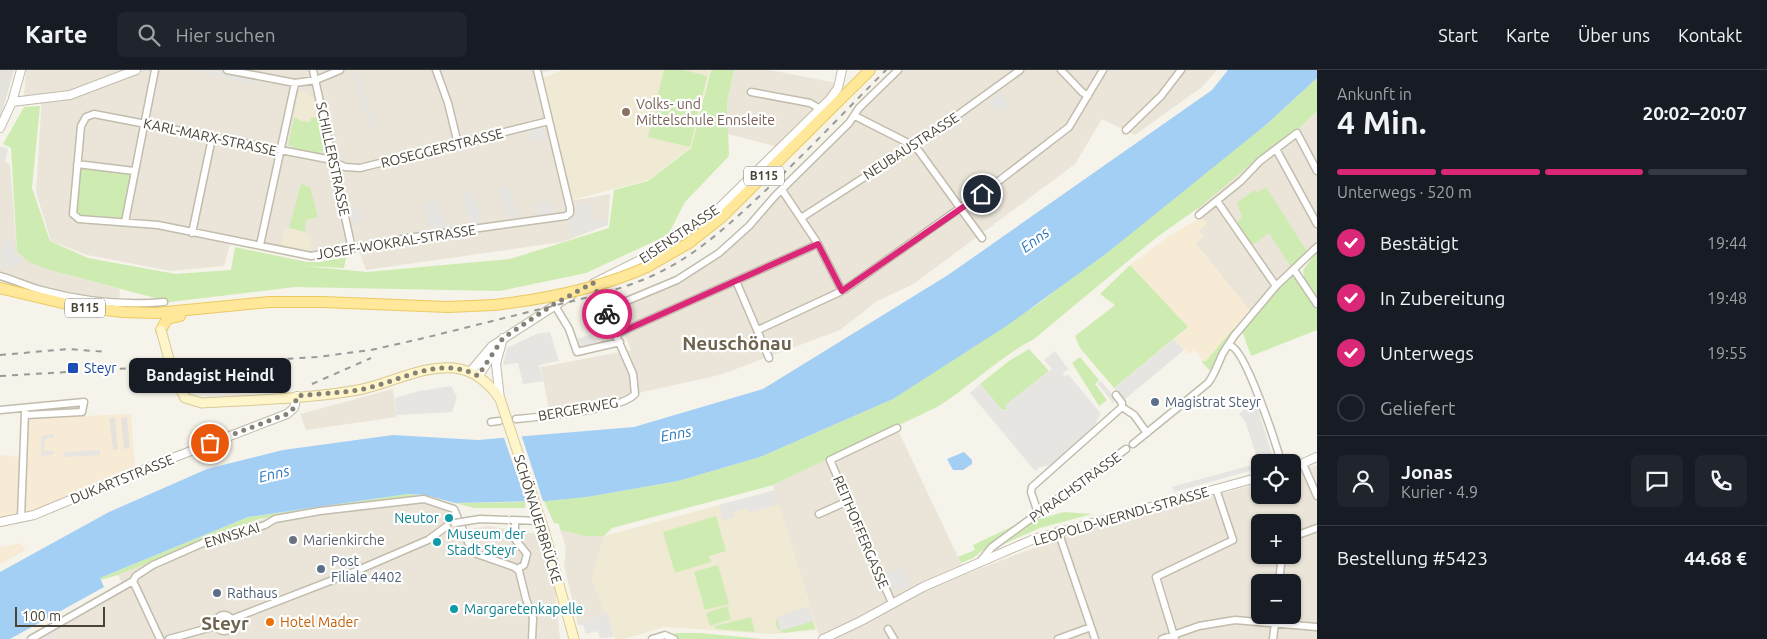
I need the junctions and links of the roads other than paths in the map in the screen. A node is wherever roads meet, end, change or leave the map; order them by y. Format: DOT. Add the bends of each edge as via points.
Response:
graph roads {
  1 [pos="21,70"];
  2 [pos="136,70"];
  3 [pos="155,70"];
  4 [pos="227,70"];
  5 [pos="314,70"];
  6 [pos="340,70"];
  7 [pos="436,70"];
  8 [pos="537,70"];
  9 [pos="842,70"];
  10 [pos="870,70"];
  11 [pos="898,70"];
  12 [pos="1020,70"];
  13 [pos="1061,70"];
  14 [pos="1103,70"];
  15 [pos="1181,70"];
  16 [pos="316,80"];
  17 [pos="295,83"];
  18 [pos="751,92"];
  19 [pos="1088,96"];
  20 [pos="12,102"];
  21 [pos="820,109"];
  22 [pos="855,116"];
  23 [pos="549,121"];
  24 [pos="144,123"];
  25 [pos="0,128"];
  26 [pos="1126,130"];
  27 [pos="212,138"];
  28 [pos="458,144"];
  29 [pos="914,145"];
  30 [pos="1276,149"];
  31 [pos="281,151"];
  32 [pos="334,162"];
  33 [pos="77,164"];
  34 [pos="134,171"];
  35 [pos="1317,171"];
  36 [pos="782,190"];
  37 [pos="1217,201"];
  38 [pos="960,208"];
  39 [pos="1199,215"];
  40 [pos="801,218"];
  41 [pos="126,222"];
  42 [pos="1317,224"];
  43 [pos="192,233"];
  44 [pos="982,238"];
  45 [pos="818,244"];
  46 [pos="260,246"];
  47 [pos="1317,247"];
  48 [pos="352,249"];
  49 [pos="1294,270"];
  50 [pos="0,276"];
  51 [pos="736,281"];
  52 [pos="593,283"];
  53 [pos="1276,286"];
  54 [pos="0,288"];
  55 [pos="842,291"];
  56 [pos="164,302"];
  57 [pos="554,304"];
  58 [pos="1317,304"];
  59 [pos="202,308"];
  60 [pos="605,310"];
  61 [pos="156,313"];
  62 [pos="161,330"];
  63 [pos="758,330"];
  64 [pos="617,334"];
  65 [pos="503,338"];
  66 [pos="620,342"];
  67 [pos="1231,346"];
  68 [pos="769,358"];
  69 [pos="474,374"];
  70 [pos="1116,395"];
  71 [pos="297,396"];
  72 [pos="500,399"];
  73 [pos="1122,407"];
  74 [pos="0,410"];
  75 [pos="25,412"];
  76 [pos="516,419"];
  77 [pos="498,421"];
  78 [pos="491,422"];
  79 [pos="898,428"];
  80 [pos="1147,432"];
  81 [pos="1132,444"];
  82 [pos="1126,449"];
  83 [pos="1278,454"];
  84 [pos="1317,457"];
  85 [pos="1303,464"];
  86 [pos="1251,479"];
  87 [pos="1216,489"];
  88 [pos="1317,495"];
  89 [pos="848,500"];
  90 [pos="1038,513"];
  91 [pos="819,514"];
  92 [pos="20,518"];
  93 [pos="515,521"];
  94 [pos="541,521"];
  95 [pos="0,522"];
  96 [pos="454,523"];
  97 [pos="446,526"];
  98 [pos="1317,528"];
  99 [pos="1058,532"];
  100 [pos="1301,534"];
  101 [pos="979,563"];
  102 [pos="517,569"];
  103 [pos="133,581"];
  104 [pos="892,604"];
  105 [pos="232,619"];
  106 [pos="1251,621"];
  107 [pos="1275,624"];
  108 [pos="1286,624"];
  109 [pos="216,626"];
  110 [pos="1091,627"];
  111 [pos="1317,627"];
  112 [pos="888,629"];
  113 [pos="1174,637"];
  114 [pos="31,639"];
  115 [pos="160,639"];
  116 [pos="169,639"];
  117 [pos="532,639"];
  118 [pos="574,639"];
  119 [pos="652,639"];
  120 [pos="674,639"];
  121 [pos="823,639"];
  122 [pos="894,639"];
  123 [pos="1058,639"];
  124 [pos="1095,639"];
  125 [pos="1162,639"];
  126 [pos="1273,639"];
  1 -- 20 [label="street"];
  2 -- 20 [label="street" via="70,95"];
  3 -- 24 [label="street"];
  4 -- 17 [label="street"];
  5 -- 16 [label="street, SCHILLERSTRASSE"];
  6 -- 16 [label="street"];
  7 -- 28 [label="street"];
  8 -- 23 [label="street"];
  9 -- 21 [label="street, EISENSTRASSE" via="838,88"];
  10 -- 59 [label="main road, EISENSTRASSE / B115, bridge" via="723,216 689,243 647,267 586,289 494,305 448,307 269,302"];
  11 -- 22 [label="street" via="859,108"];
  12 -- 29 [label="street, NEUBAUSTRASSE"];
  13 -- 19 [label="street"];
  14 -- 19 [label="street"];
  15 -- 26 [label="street" via="1161,96"];
  16 -- 17 [label="street"];
  16 -- 32 [label="street, SCHILLERSTRASSE"];
  17 -- 31 [label="street"];
  18 -- 21 [label="street" via="810,103"];
  19 -- 38 [label="street" via="1069,127"];
  20 -- 25 [label="street"];
  21 -- 52 [label="street, EISENSTRASSE" via="707,218 658,251"];
  22 -- 29 [label="street"];
  22 -- 36 [label="street"];
  23 -- 28 [label="street, ROSEGGERSTRASSE"];
  23 -- 48 [label="street, JOSEF-WOKRAL-STRASSE" via="570,213 566,216"];
  24 -- 27 [label="street, KARL-MARX-STRASSE"];
  24 -- 33 [label="street, KARL-MARX-STRASSE" via="94,114 86,117 81,126"];
  24 -- 34 [label="street"];
  27 -- 31 [label="street, KARL-MARX-STRASSE"];
  27 -- 43 [label="street"];
  28 -- 32 [label="street, ROSEGGERSTRASSE" via="360,168"];
  29 -- 38 [label="street"];
  29 -- 40 [label="street, NEUBAUSTRASSE"];
  30 -- 35 [label="street" via="1297,133"];
  30 -- 37 [label="street"];
  30 -- 42 [label="street"];
  31 -- 32 [label="street, KARL-MARX-STRASSE"];
  31 -- 46 [label="street"];
  32 -- 48 [label="street, SCHILLERSTRASSE"];
  33 -- 34 [label="street"];
  33 -- 41 [label="street, JOSEF-WOKRAL-STRASSE" via="74,217"];
  34 -- 41 [label="street"];
  36 -- 40 [label="street"];
  36 -- 60 [label="street" via="736,238 696,269 656,290"];
  37 -- 39 [label="street"];
  37 -- 53 [label="street"];
  38 -- 44 [label="street"];
  38 -- 55 [label="street"];
  40 -- 45 [label="street"];
  41 -- 43 [label="street, JOSEF-WOKRAL-STRASSE"];
  43 -- 46 [label="street, JOSEF-WOKRAL-STRASSE"];
  45 -- 51 [label="street"];
  45 -- 55 [label="street"];
  46 -- 48 [label="street, JOSEF-WOKRAL-STRASSE" via="311,256"];
  47 -- 49 [label="street, PYRACHSTRASSE"];
  49 -- 53 [label="street, PYRACHSTRASSE"];
  49 -- 58 [label="street"];
  50 -- 56 [label="street" via="43,291 117,304"];
  51 -- 63 [label="street"];
  51 -- 64 [label="street"];
  52 -- 57 [label="street, EISENSTRASSE"];
  52 -- 60 [label="street"];
  53 -- 67 [label="street, PYRACHSTRASSE" via="1234,336"];
  54 -- 61 [label="main road, B115" via="91,309"];
  55 -- 63 [label="street"];
  57 -- 65 [label="street, EISENSTRASSE"];
  57 -- 66 [label="street" via="569,329 577,352"];
  59 -- 61 [label="main road, B115"];
  59 -- 62 [label="main road" via="193,314 168,318"];
  60 -- 64 [label="street"];
  61 -- 62 [label="main road"];
  62 -- 71 [label="main road, bridge" via="173,374 188,400 202,403"];
  63 -- 68 [label="street"];
  64 -- 66 [label="street"];
  65 -- 69 [label="street, EISENSTRASSE"];
  65 -- 72 [label="street" via="496,364"];
  66 -- 76 [label="street, BERGERWEG" via="636,390 630,399 546,417"];
  67 -- 80 [label="street, PYRACHSTRASSE" via="1225,350 1208,383"];
  67 -- 83 [label="street" via="1240,354"];
  69 -- 71 [label="main road" via="453,368 438,369 359,390"];
  69 -- 72 [label="main road"];
  70 -- 73 [label="street"];
  71 -- 92 [label="street, DUKARTSTRASSE" via="294,408 287,414"];
  72 -- 94 [label="main road, SCHÖNAUERBRÜCKE, bridge"];
  73 -- 80 [label="street" via="1134,415"];
  73 -- 90 [label="street" via="1032,487"];
  74 -- 75 [label="street"];
  75 -- 75 [label="street" via="82,412 84,402"];
  75 -- 92 [label="street"];
  77 -- 78 [label="street"];
  79 -- 89 [label="street, REITHOFFERGASSE" via="830,460"];
  80 -- 81 [label="street, PYRACHSTRASSE"];
  82 -- 90 [label="street, PYRACHSTRASSE"];
  84 -- 85 [label="street"];
  85 -- 88 [label="street"];
  86 -- 87 [label="street, LEOPOLD-WERNDL-STRASSE"];
  87 -- 99 [label="street, LEOPOLD-WERNDL-STRASSE"];
  87 -- 113 [label="street" via="1233,540 1156,577"];
  89 -- 91 [label="street"];
  89 -- 104 [label="street, REITHOFFERGASSE"];
  90 -- 101 [label="street, PYRACHSTRASSE" via="992,547"];
  92 -- 95 [label="street, DUKARTSTRASSE"];
  93 -- 94 [label="street"];
  93 -- 96 [label="street, bridge" via="480,519"];
  93 -- 102 [label="street" via="515,539 527,554 524,565"];
  94 -- 118 [label="main road, SCHÖNAUERBRÜCKE"];
  97 -- 105 [label="street" via="428,540"];
  98 -- 100 [label="street"];
  99 -- 101 [label="street, LEOPOLD-WERNDL-STRASSE"];
  99 -- 110 [label="street"];
  101 -- 104 [label="street, LEOPOLD-WERNDL-STRASSE"];
  102 -- 103 [label="street, ENNSKAI" via="477,554 454,509 424,499 275,519 266,525 203,543 153,565"];
  102 -- 117 [label="street" via="533,618"];
  103 -- 114 [label="street, ENNSKAI"];
  103 -- 115 [label="street"];
  104 -- 121 [label="street, LEOPOLD-WERNDL-STRASSE"];
  105 -- 109 [label="street" via="221,615"];
  105 -- 109 [label="street" via="230,630 222,631"];
  106 -- 113 [label="street" via="1235,620 1199,626"];
  107 -- 126 [label="street"];
  108 -- 111 [label="street"];
  109 -- 116 [label="street"];
  110 -- 123 [label="street"];
  110 -- 124 [label="street"];
  112 -- 122 [label="street"];
  113 -- 125 [label="street"];
  119 -- 120 [label="street" via="665,635"];
}
